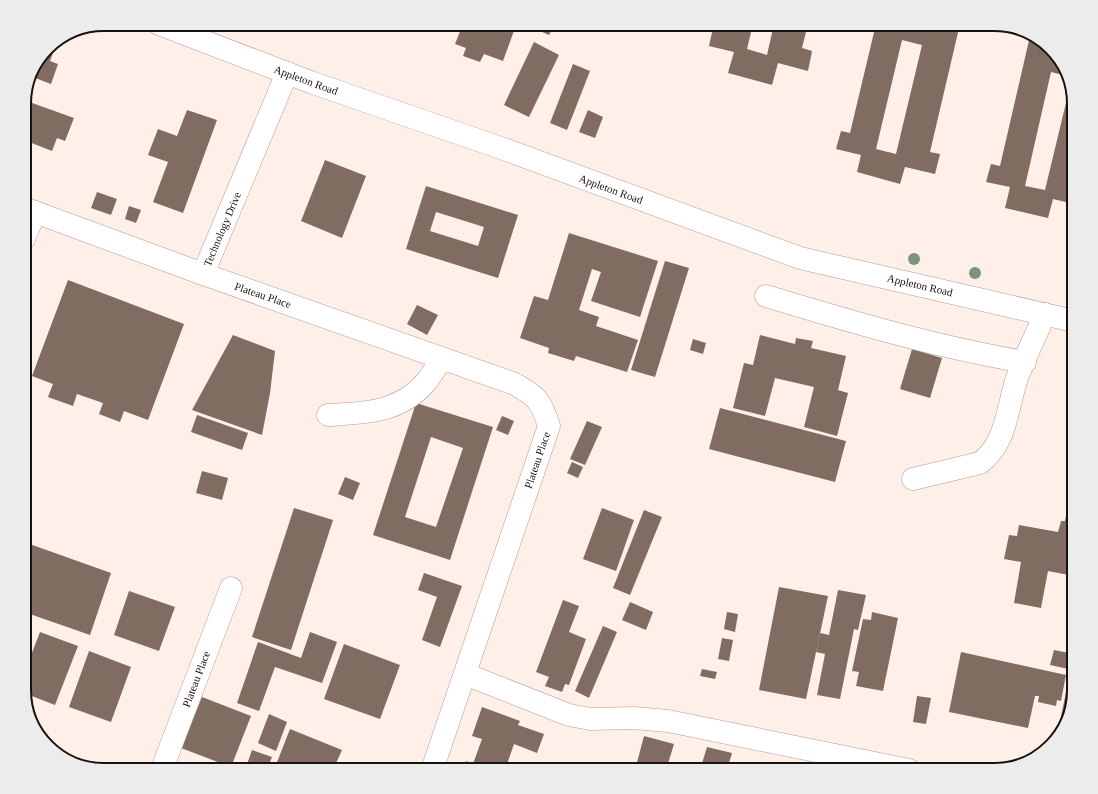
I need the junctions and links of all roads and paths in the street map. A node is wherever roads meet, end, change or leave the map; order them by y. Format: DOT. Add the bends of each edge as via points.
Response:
graph roads {
  1 [pos="177,31"];
  2 [pos="287,73"];
  3 [pos="31,210"];
  4 [pos="203,274"];
  5 [pos="766,296"];
  6 [pos="1045,314"];
  7 [pos="1067,319"];
  8 [pos="442,358"];
  9 [pos="1024,362"];
  10 [pos="328,415"];
  11 [pos="913,479"];
  12 [pos="231,588"];
  13 [pos="465,674"];
  14 [pos="166,763"];
  15 [pos="434,763"];
  16 [pos="875,763"];
  1 -- 2 [label="street, Appleton Road"];
  2 -- 4 [label="street, Technology Drive"];
  2 -- 6 [label="street, Appleton Road" via="501,148 800,258"];
  3 -- 4 [label="street, Technology Drive"];
  4 -- 8 [label="street, Plateau Place"];
  5 -- 9 [label="street" via="898,336 969,353"];
  6 -- 7 [label="street, Appleton Road"];
  6 -- 9 [label="street"];
  8 -- 10 [label="street" via="426,382 404,401 376,412"];
  8 -- 13 [label="street, Plateau Place" via="515,384 536,397 549,426"];
  9 -- 11 [label="street" via="1003,432 989,457 980,463"];
  12 -- 14 [label="street, Plateau Place"];
  13 -- 15 [label="street, Plateau Place"];
  13 -- 16 [label="street" via="569,715 590,719 634,718 668,721"];
}
